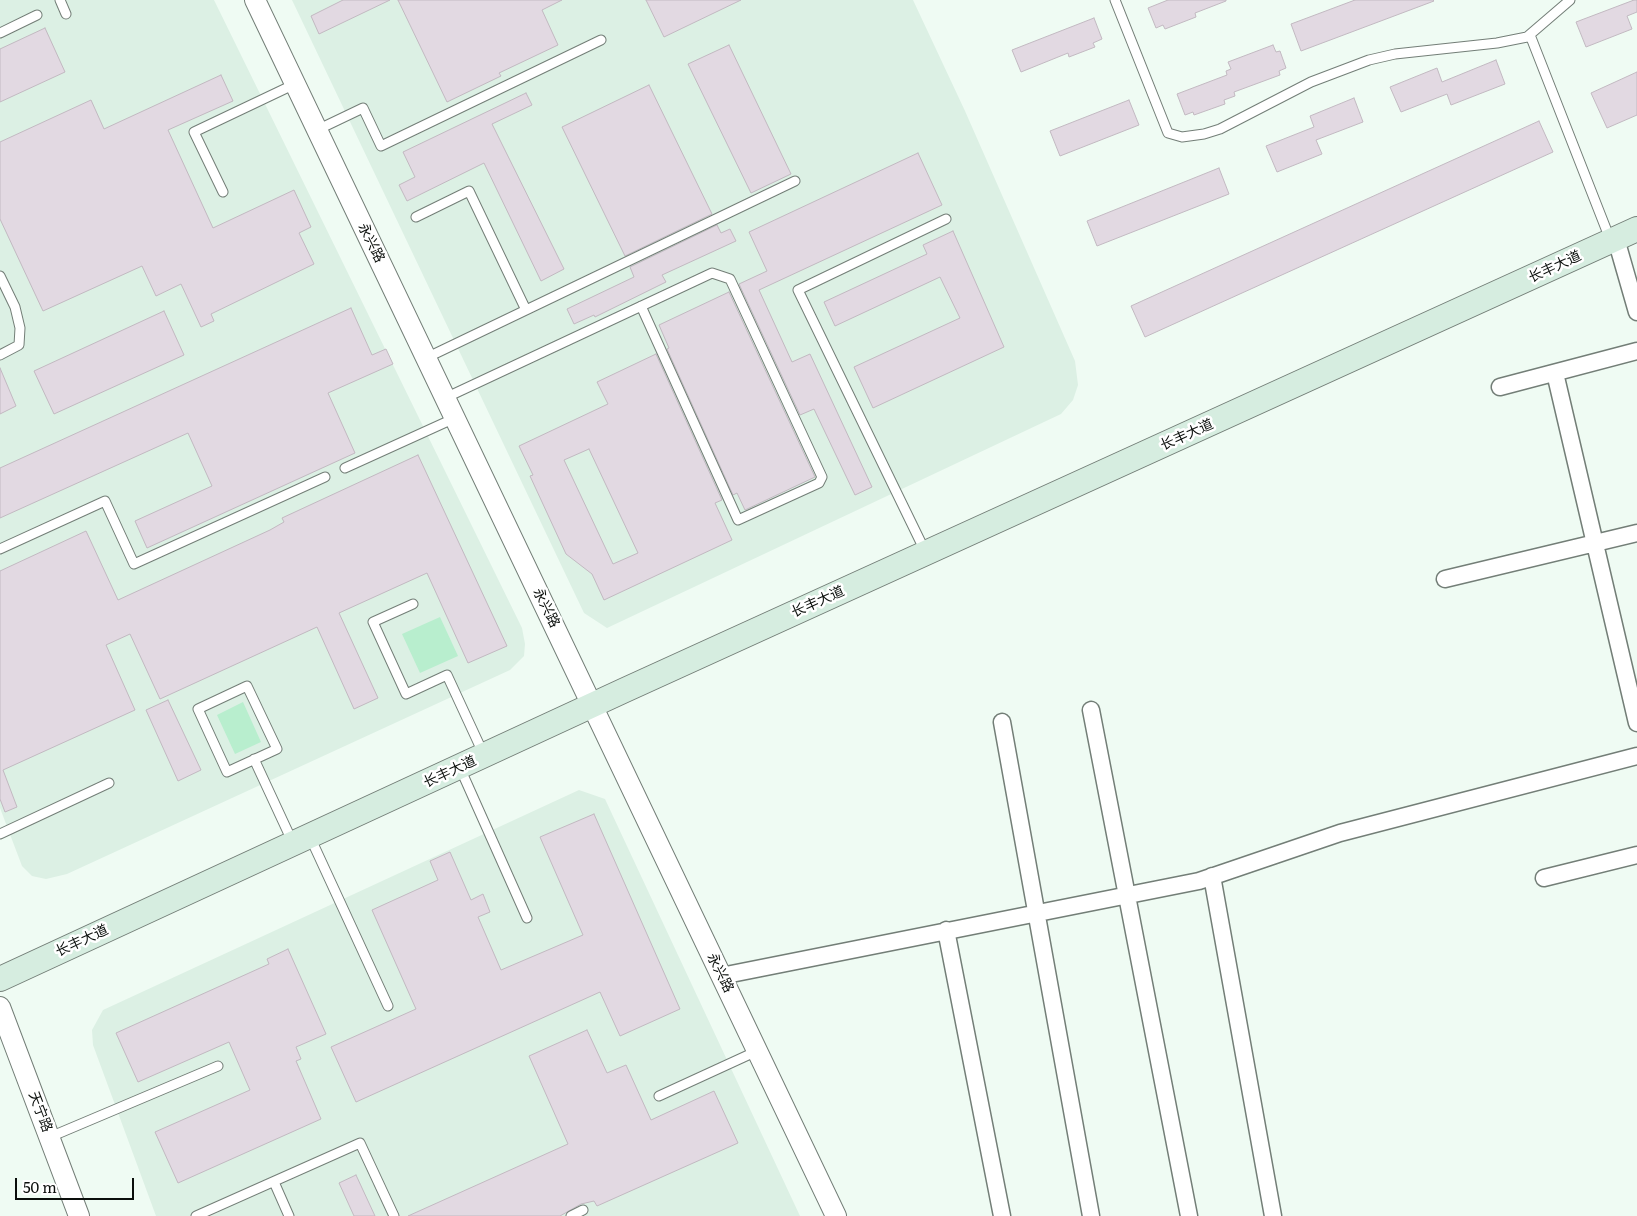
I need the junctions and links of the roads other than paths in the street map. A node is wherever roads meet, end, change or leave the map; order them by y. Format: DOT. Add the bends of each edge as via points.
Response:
graph roads {
  1 [pos="60,0"];
  2 [pos="255,0"];
  3 [pos="1115,0"];
  4 [pos="1570,0"];
  5 [pos="66,14"];
  6 [pos="37,15"];
  7 [pos="0,33"];
  8 [pos="1530,35"];
  9 [pos="601,40"];
  10 [pos="296,84"];
  11 [pos="317,130"];
  12 [pos="795,181"];
  13 [pos="223,192"];
  14 [pos="416,217"];
  15 [pos="946,219"];
  16 [pos="1637,229"];
  17 [pos="1613,240"];
  18 [pos="0,276"];
  19 [pos="641,306"];
  20 [pos="526,310"];
  21 [pos="1637,312"];
  22 [pos="1637,351"];
  23 [pos="0,355"];
  24 [pos="426,358"];
  25 [pos="1555,373"];
  26 [pos="1500,388"];
  27 [pos="445,398"];
  28 [pos="455,418"];
  29 [pos="345,468"];
  30 [pos="325,477"];
  31 [pos="1637,533"];
  32 [pos="1595,543"];
  33 [pos="0,549"];
  34 [pos="926,553"];
  35 [pos="1446,579"];
  36 [pos="413,604"];
  37 [pos="592,705"];
  38 [pos="1091,710"];
  39 [pos="1002,722"];
  40 [pos="1637,723"];
  41 [pos="484,756"];
  42 [pos="1637,756"];
  43 [pos="254,759"];
  44 [pos="460,767"];
  45 [pos="109,783"];
  46 [pos="0,834"];
  47 [pos="302,840"];
  48 [pos="1637,855"];
  49 [pos="1212,876"];
  50 [pos="1544,878"];
  51 [pos="1127,895"];
  52 [pos="1037,912"];
  53 [pos="527,918"];
  54 [pos="946,930"];
  55 [pos="721,976"];
  56 [pos="0,979"];
  57 [pos="388,1006"];
  58 [pos="0,1007"];
  59 [pos="758,1051"];
  60 [pos="218,1066"];
  61 [pos="659,1096"];
  62 [pos="50,1138"];
  63 [pos="274,1182"];
  64 [pos="583,1210"];
  65 [pos="80,1216"];
  66 [pos="196,1216"];
  67 [pos="289,1216"];
  68 [pos="394,1216"];
  69 [pos="571,1216"];
  70 [pos="836,1216"];
  71 [pos="1002,1216"];
  72 [pos="1092,1216"];
  73 [pos="1189,1216"];
  74 [pos="1274,1216"];
  1 -- 5 [label="lane"];
  2 -- 10 [label="street, 永兴路"];
  3 -- 8 [label="lane" via="1168,133 1182,137 1220,128 1311,82 1368,60 1497,43"];
  4 -- 8 [label="lane"];
  6 -- 7 [label="lane"];
  8 -- 17 [label="lane"];
  9 -- 11 [label="lane" via="381,146 363,108"];
  10 -- 11 [label="street, 永兴路"];
  10 -- 13 [label="lane" via="194,132"];
  11 -- 24 [label="street, 永兴路"];
  12 -- 20 [label="lane"];
  14 -- 20 [label="lane" via="469,191"];
  15 -- 34 [label="lane" via="798,290"];
  16 -- 17 [label="main road, 长丰大道"];
  17 -- 21 [label="street"];
  17 -- 34 [label="main road, 长丰大道"];
  18 -- 23 [label="lane" via="15,307 20,328 19,345"];
  19 -- 19 [label="lane" via="712,273 730,279 822,477 819,483 738,520"];
  19 -- 27 [label="lane"];
  20 -- 24 [label="lane"];
  22 -- 25 [label="street"];
  24 -- 27 [label="street, 永兴路"];
  25 -- 26 [label="street"];
  25 -- 32 [label="street"];
  27 -- 28 [label="street, 永兴路"];
  28 -- 29 [label="lane"];
  28 -- 37 [label="street, 永兴路"];
  30 -- 33 [label="lane" via="134,564 105,501"];
  31 -- 32 [label="street"];
  32 -- 35 [label="street"];
  32 -- 40 [label="street"];
  34 -- 37 [label="main road, 长丰大道"];
  36 -- 41 [label="lane" via="373,622 406,694 447,675"];
  37 -- 41 [label="main road, 长丰大道"];
  37 -- 55 [label="street, 永兴路"];
  38 -- 51 [label="street"];
  39 -- 52 [label="street"];
  41 -- 44 [label="main road, 长丰大道"];
  42 -- 49 [label="street" via="1340,833"];
  43 -- 43 [label="lane" via="227,772 198,709 248,686 276,749"];
  43 -- 47 [label="lane"];
  44 -- 47 [label="main road, 长丰大道"];
  44 -- 53 [label="lane"];
  45 -- 46 [label="lane"];
  47 -- 56 [label="main road, 长丰大道"];
  47 -- 57 [label="lane"];
  48 -- 50 [label="street"];
  49 -- 51 [label="street"];
  49 -- 74 [label="street"];
  51 -- 52 [label="street"];
  51 -- 73 [label="street"];
  52 -- 54 [label="street"];
  52 -- 72 [label="street"];
  54 -- 55 [label="street"];
  54 -- 71 [label="street"];
  55 -- 59 [label="street, 永兴路"];
  58 -- 62 [label="street, 天宁路"];
  59 -- 61 [label="lane"];
  59 -- 70 [label="street, 永兴路"];
  60 -- 62 [label="lane"];
  62 -- 65 [label="street, 天宁路"];
  63 -- 66 [label="lane"];
  63 -- 67 [label="lane"];
  63 -- 68 [label="lane" via="360,1144"];
  64 -- 69 [label="lane"];
}
